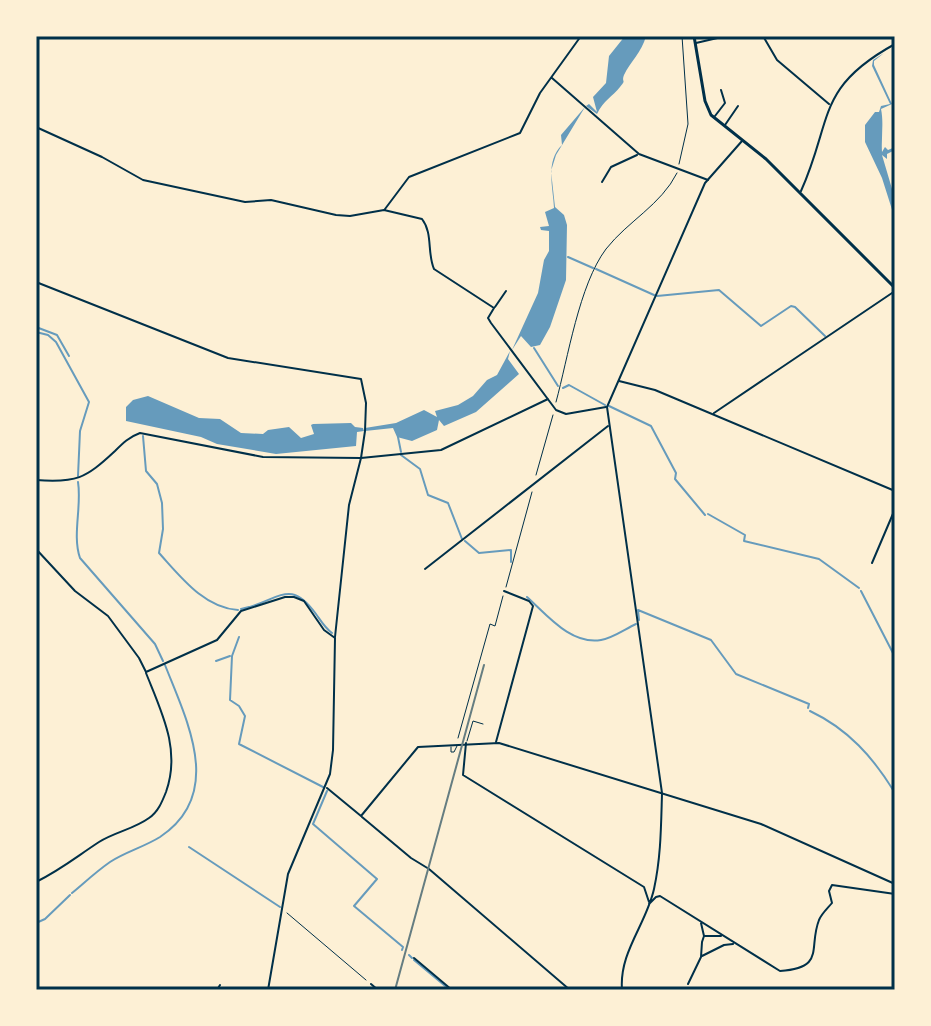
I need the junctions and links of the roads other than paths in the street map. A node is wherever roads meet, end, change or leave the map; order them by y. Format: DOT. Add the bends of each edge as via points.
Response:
graph roads {
  1 [pos="581,36"];
  2 [pos="694,36"];
  3 [pos="726,36"];
  4 [pos="763,36"];
  5 [pos="696,43"];
  6 [pos="895,44"];
  7 [pos="551,77"];
  8 [pos="721,90"];
  9 [pos="830,105"];
  10 [pos="738,106"];
  11 [pos="714,117"];
  12 [pos="724,126"];
  13 [pos="36,127"];
  14 [pos="742,141"];
  15 [pos="639,154"];
  16 [pos="708,180"];
  17 [pos="602,182"];
  18 [pos="801,192"];
  19 [pos="384,210"];
  20 [pos="36,282"];
  21 [pos="895,290"];
  22 [pos="506,291"];
  23 [pos="494,308"];
  24 [pos="618,381"];
  25 [pos="548,399"];
  26 [pos="607,407"];
  27 [pos="713,414"];
  28 [pos="608,424"];
  29 [pos="361,458"];
  30 [pos="36,480"];
  31 [pos="895,491"];
  32 [pos="895,509"];
  33 [pos="36,549"];
  34 [pos="872,563"];
  35 [pos="425,569"];
  36 [pos="504,591"];
  37 [pos="335,638"];
  38 [pos="146,672"];
  39 [pos="483,724"];
  40 [pos="466,743"];
  41 [pos="495,743"];
  42 [pos="450,744"];
  43 [pos="458,744"];
  44 [pos="326,787"];
  45 [pos="662,793"];
  46 [pos="361,816"];
  47 [pos="36,882"];
  48 [pos="895,884"];
  49 [pos="895,894"];
  50 [pos="649,904"];
  51 [pos="700,922"];
  52 [pos="704,936"];
  53 [pos="723,936"];
  54 [pos="734,944"];
  55 [pos="701,957"];
  56 [pos="414,958"];
  57 [pos="371,984"];
  58 [pos="688,984"];
  59 [pos="220,985"];
  60 [pos="217,990"];
  61 [pos="268,990"];
  62 [pos="378,990"];
  63 [pos="452,990"];
  64 [pos="570,990"];
  65 [pos="622,990"];
  1 -- 7 [label="street"];
  2 -- 5 [label="main road"];
  3 -- 5 [label="street"];
  4 -- 9 [label="street" via="777,60"];
  5 -- 11 [label="main road" via="705,101"];
  6 -- 9 [label="street" via="857,68"];
  7 -- 15 [label="street"];
  7 -- 19 [label="street" via="520,133 409,177"];
  8 -- 11 [label="street" via="725,103"];
  9 -- 18 [label="street"];
  10 -- 12 [label="street"];
  11 -- 12 [label="main road"];
  12 -- 14 [label="main road"];
  13 -- 19 [label="street" via="143,180 336,215"];
  14 -- 16 [label="street"];
  14 -- 18 [label="main road"];
  15 -- 16 [label="street"];
  15 -- 17 [label="street" via="611,167"];
  16 -- 24 [label="street"];
  18 -- 21 [label="main road"];
  19 -- 23 [label="street" via="422,219 434,269"];
  20 -- 29 [label="street" via="228,358 361,379 366,403"];
  21 -- 27 [label="street"];
  22 -- 23 [label="street"];
  23 -- 25 [label="street" via="488,318"];
  24 -- 26 [label="street"];
  24 -- 27 [label="street"];
  25 -- 26 [label="street" via="566,414"];
  25 -- 29 [label="street" via="441,450"];
  26 -- 28 [label="street"];
  27 -- 31 [label="street"];
  28 -- 35 [label="street"];
  28 -- 45 [label="street"];
  29 -- 30 [label="street" via="260,456 140,433 79,479"];
  29 -- 37 [label="street" via="349,505"];
  32 -- 34 [label="street"];
  33 -- 38 [label="street" via="75,591 108,616"];
  36 -- 41 [label="street" via="533,606"];
  37 -- 38 [label="street" via="304,601 285,597 243,611 217,640"];
  37 -- 44 [label="street" via="333,750"];
  38 -- 47 [label="street" via="173,756 161,805 151,817"];
  39 -- 40 [label="lane" via="473,721"];
  40 -- 41 [label="street"];
  40 -- 43 [label="street"];
  40 -- 50 [label="street" via="463,775 644,887"];
  41 -- 45 [label="street"];
  42 -- 43 [label="street"];
  42 -- 43 [label="lane" via="451,752"];
  42 -- 46 [label="street" via="418,747"];
  44 -- 46 [label="street"];
  44 -- 61 [label="street" via="294,858"];
  45 -- 48 [label="street" via="761,824"];
  45 -- 50 [label="street" via="662,832"];
  46 -- 64 [label="street"];
  49 -- 54 [label="street" via="832,885 832,903 820,919 816,951 806,964 790,970 773,968"];
  50 -- 51 [label="street" via="660,896"];
  50 -- 65 [label="street" via="623,963"];
  51 -- 52 [label="street"];
  51 -- 53 [label="street"];
  52 -- 53 [label="street"];
  52 -- 55 [label="street"];
  53 -- 54 [label="street"];
  54 -- 55 [label="street"];
  55 -- 58 [label="street"];
  56 -- 63 [label="street"];
  57 -- 62 [label="street"];
  59 -- 60 [label="street"];
}
